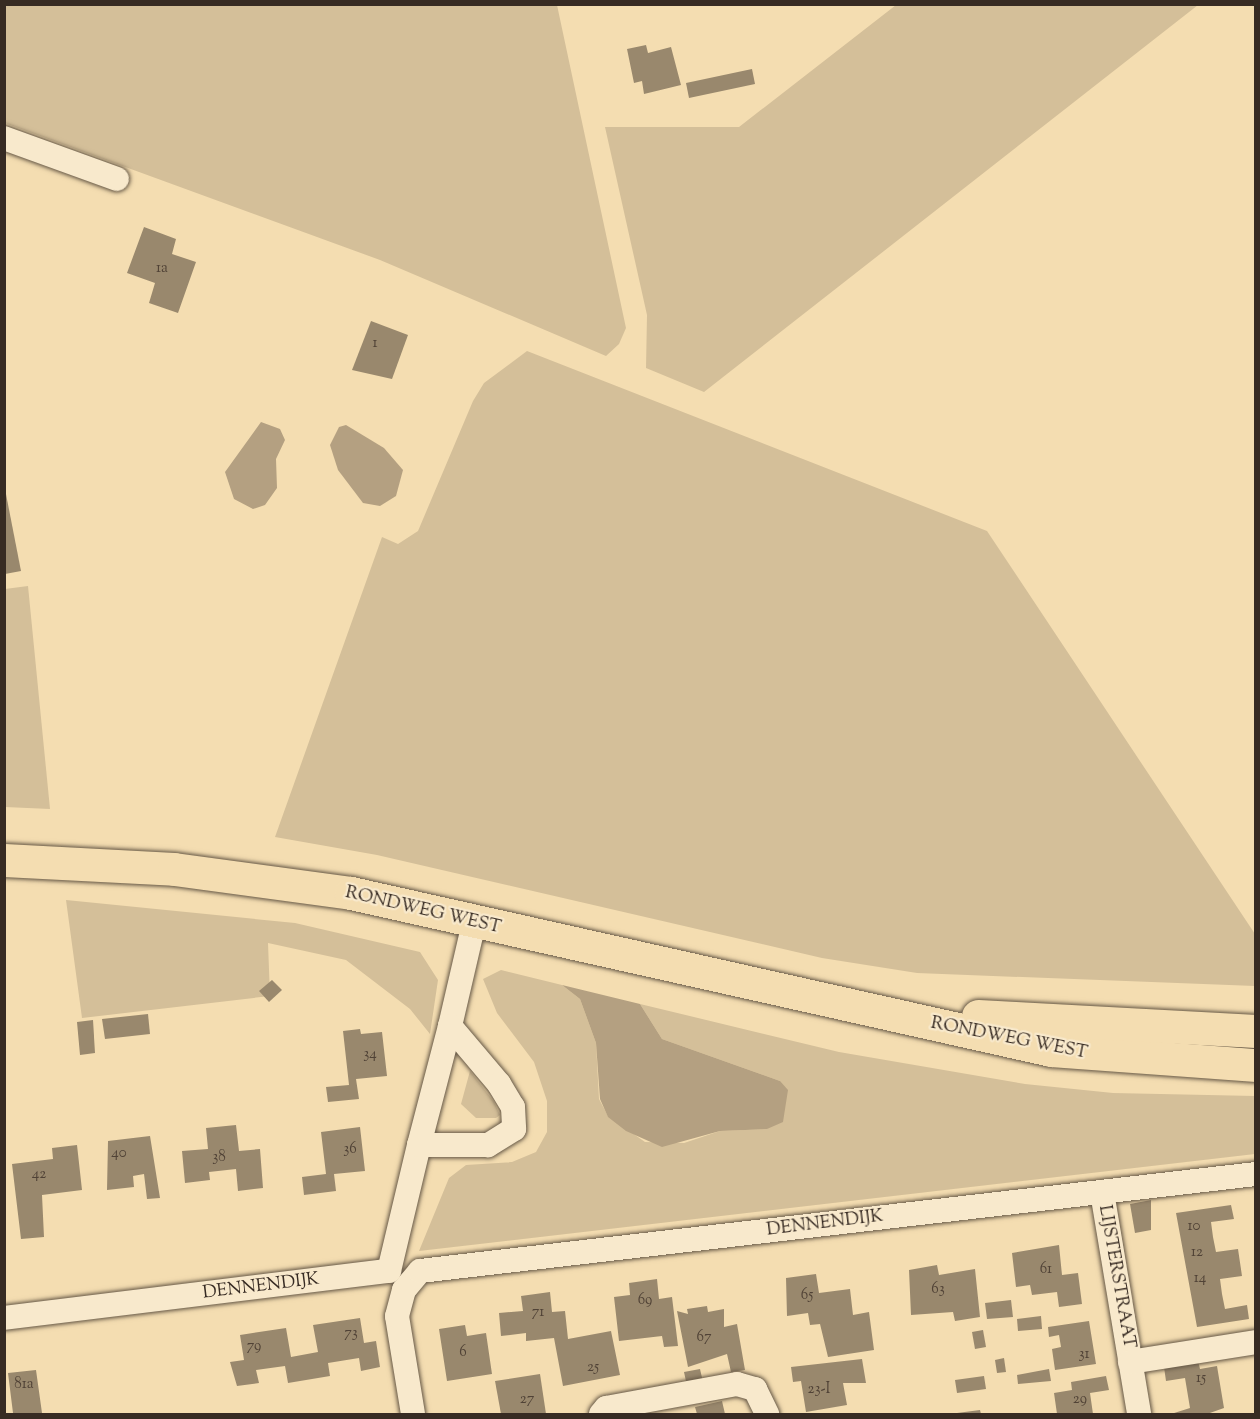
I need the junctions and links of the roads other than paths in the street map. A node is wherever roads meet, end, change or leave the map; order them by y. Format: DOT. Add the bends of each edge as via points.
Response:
graph roads {
  1 [pos="4,138"];
  2 [pos="117,179"];
  3 [pos="4,860"];
  4 [pos="474,923"];
  5 [pos="836,1004"];
  6 [pos="450,1026"];
  7 [pos="1256,1031"];
  8 [pos="1256,1065"];
  9 [pos="419,1145"];
  10 [pos="1256,1174"];
  11 [pos="1102,1192"];
  12 [pos="4,1317"];
  13 [pos="1256,1342"];
  14 [pos="1130,1362"];
  15 [pos="413,1414"];
  16 [pos="602,1414"];
  17 [pos="767,1414"];
  18 [pos="1139,1414"];
  1 -- 2 [label="street"];
  3 -- 4 [label="main road, RONDWEG WEST" via="240,875 351,893"];
  4 -- 5 [label="main road, RONDWEG WEST"];
  4 -- 6 [label="street, DENNENDIJK"];
  5 -- 7 [label="main road, RONDWEG WEST" via="1058,1023"];
  5 -- 8 [label="main road, RONDWEG WEST" via="1051,1050"];
  6 -- 9 [label="street, DENNENDIJK"];
  6 -- 9 [label="street" via="513,1107 514,1129 488,1145"];
  9 -- 12 [label="street, DENNENDIJK" via="389,1271"];
  10 -- 11 [label="street, DENNENDIJK"];
  11 -- 14 [label="street, LIJSTERSTRAAT"];
  11 -- 15 [label="street, DENNENDIJK" via="420,1271 404,1290 397,1316"];
  13 -- 14 [label="street, LIJSTERSTRAAT"];
  14 -- 18 [label="street, LIJSTERSTRAAT"];
  16 -- 17 [label="street" via="606,1408 737,1384 755,1389"];
}
